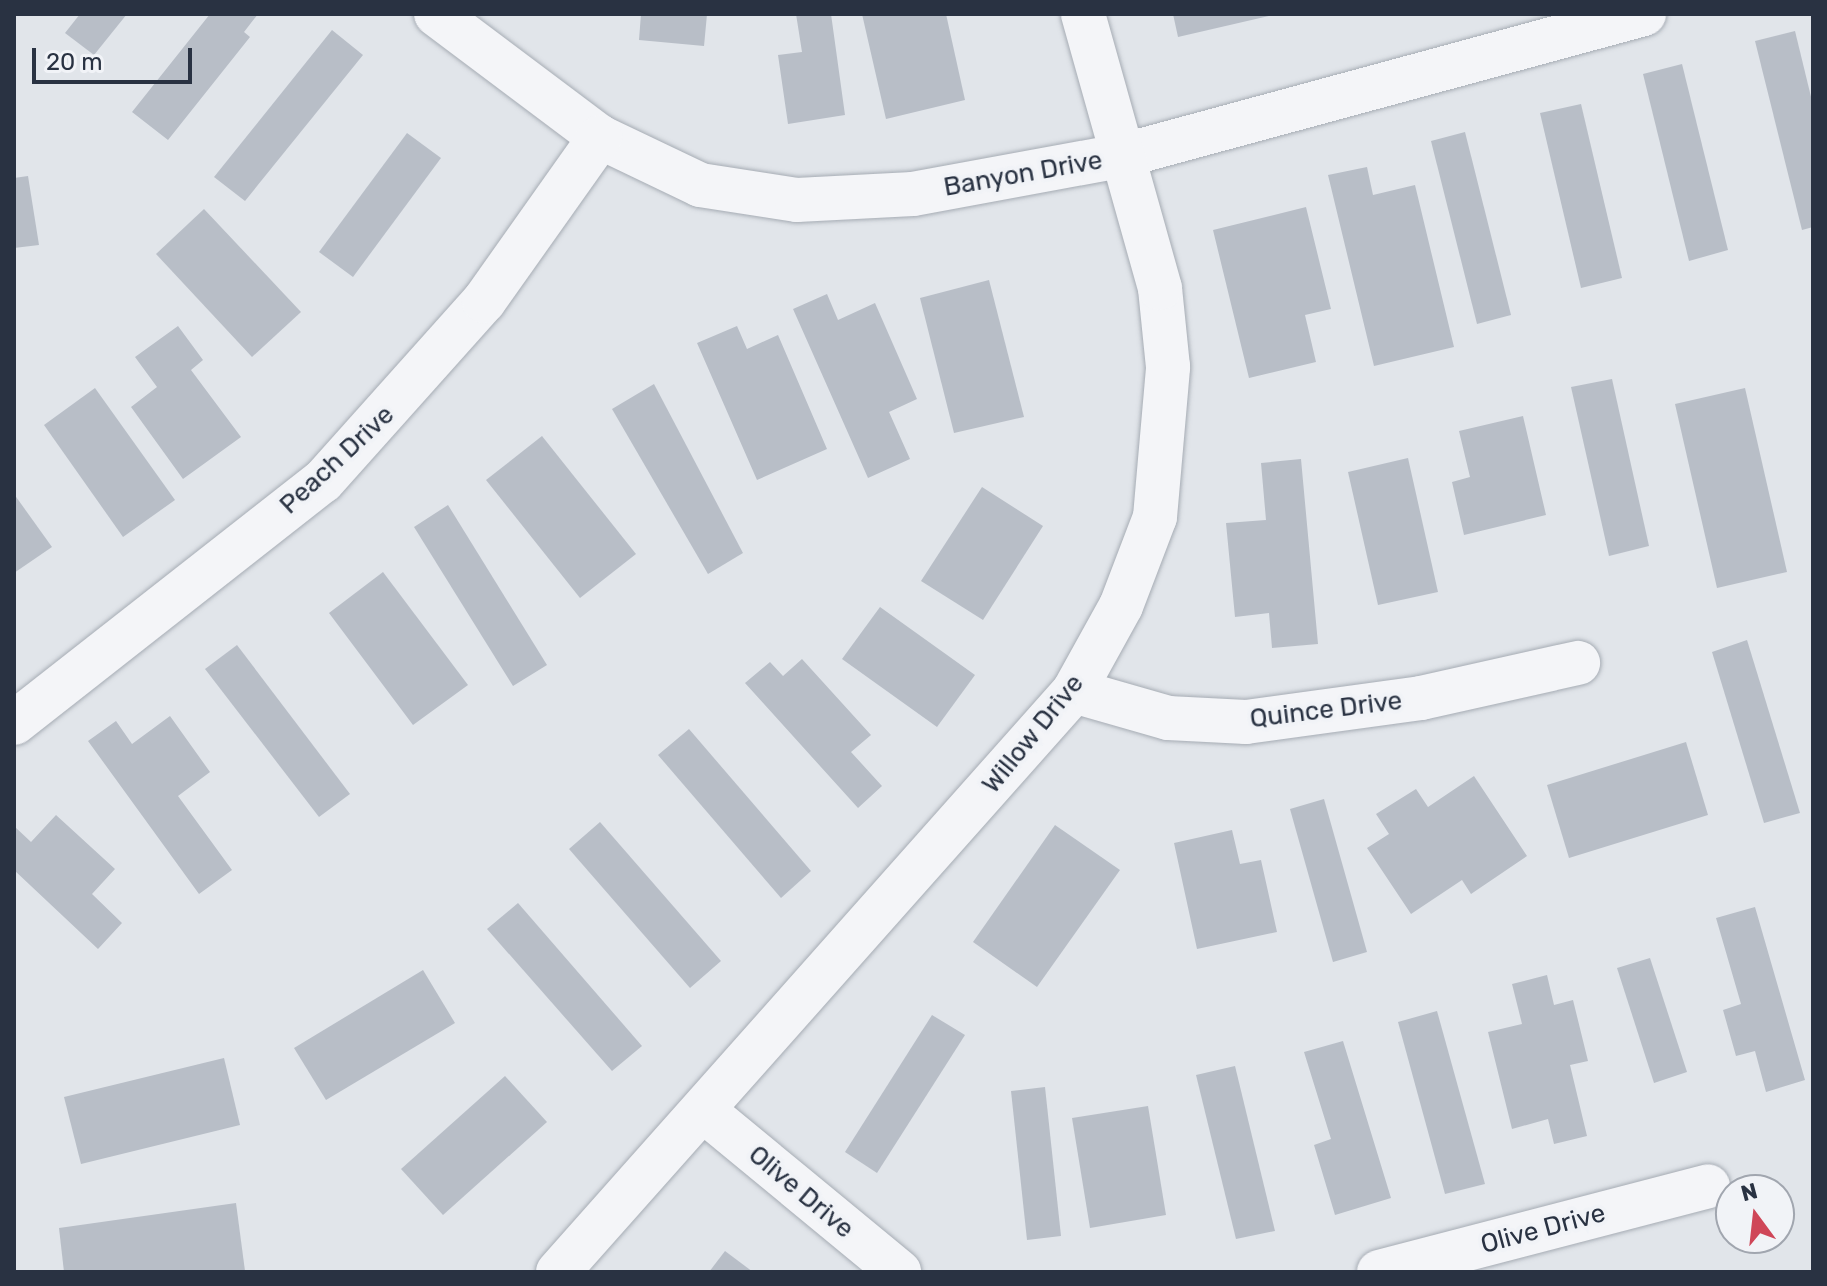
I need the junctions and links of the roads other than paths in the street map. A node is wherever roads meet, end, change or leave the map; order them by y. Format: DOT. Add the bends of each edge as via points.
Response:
graph roads {
  1 [pos="436,14"];
  2 [pos="1083,14"];
  3 [pos="1644,14"];
  4 [pos="600,137"];
  5 [pos="1121,156"];
  6 [pos="1578,663"];
  7 [pos="1074,691"];
  8 [pos="14,723"];
  9 [pos="704,1111"];
  10 [pos="1708,1186"];
  11 [pos="558,1272"];
  12 [pos="899,1272"];
  13 [pos="1379,1272"];
  1 -- 4 [label="street, Banyon Drive"];
  2 -- 5 [label="street, Willow Drive"];
  3 -- 5 [label="street, Banyon Drive"];
  4 -- 5 [label="street, Banyon Drive" via="700,185 766,199 913,194"];
  4 -- 8 [label="street, Peach Drive" via="484,301 323,481"];
  5 -- 7 [label="street, Willow Drive" via="1160,288 1168,425 1155,517 1121,606"];
  6 -- 7 [label="street, Quince Drive" via="1421,698 1246,722 1168,718"];
  7 -- 9 [label="street, Willow Drive"];
  9 -- 11 [label="street, Willow Drive"];
  9 -- 12 [label="street, Olive Drive"];
  10 -- 13 [label="street, Olive Drive"];
}
